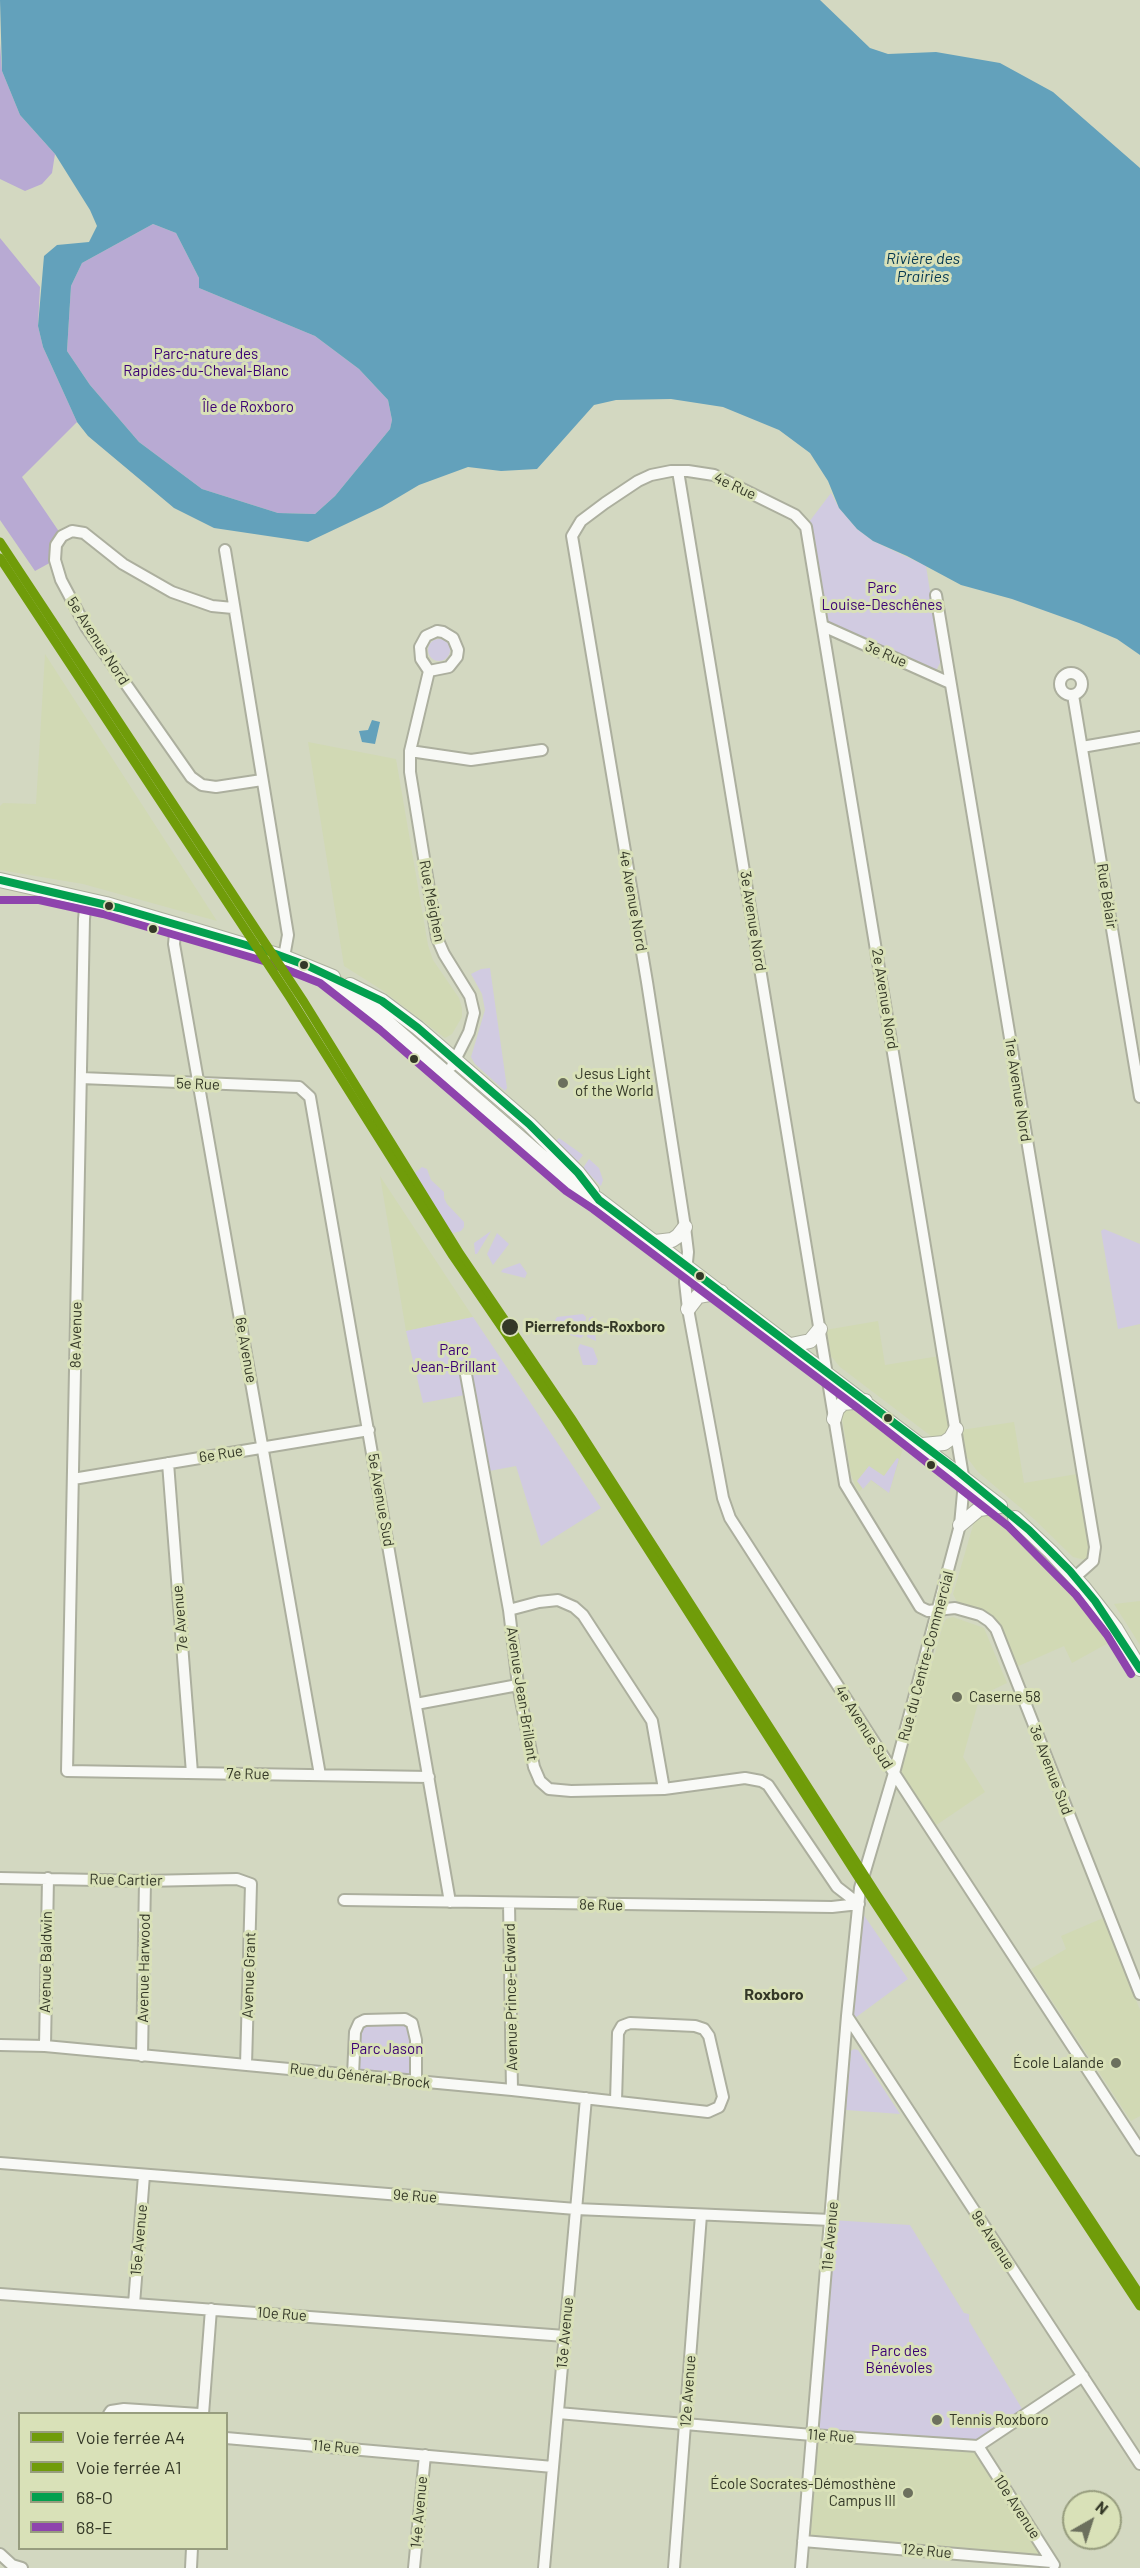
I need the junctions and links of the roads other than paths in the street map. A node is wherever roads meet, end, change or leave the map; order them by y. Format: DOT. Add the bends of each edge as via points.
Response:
graph roads {
  1 [pos="678,471"];
  2 [pos="805,524"];
  3 [pos="572,536"];
  4 [pos="225,550"];
  5 [pos="936,595"];
  6 [pos="233,608"];
  7 [pos="823,626"];
  8 [pos="429,671"];
  9 [pos="950,682"];
  10 [pos="1073,695"];
  11 [pos="1140,737"];
  12 [pos="1082,747"];
  13 [pos="542,750"];
  14 [pos="410,751"];
  15 [pos="262,780"];
  16 [pos="0,880"];
  17 [pos="0,890"];
  18 [pos="40,890"];
  19 [pos="86,900"];
  20 [pos="176,924"];
  21 [pos="284,957"];
  22 [pos="325,974"];
  23 [pos="455,1060"];
  24 [pos="447,1074"];
  25 [pos="81,1078"];
  26 [pos="199,1084"];
  27 [pos="310,1097"];
  28 [pos="1140,1097"];
  29 [pos="599,1200"];
  30 [pos="685,1227"];
  31 [pos="655,1242"];
  32 [pos="686,1266"];
  33 [pos="721,1292"];
  34 [pos="688,1309"];
  35 [pos="820,1329"];
  36 [pos="791,1345"];
  37 [pos="465,1369"];
  38 [pos="826,1372"];
  39 [pos="865,1401"];
  40 [pos="834,1419"];
  41 [pos="956,1429"];
  42 [pos="369,1430"];
  43 [pos="923,1445"];
  44 [pos="263,1448"];
  45 [pos="168,1463"];
  46 [pos="963,1475"];
  47 [pos="73,1479"];
  48 [pos="1000,1506"];
  49 [pos="1015,1518"];
  50 [pos="960,1525"];
  51 [pos="1075,1577"];
  52 [pos="939,1609"];
  53 [pos="509,1610"];
  54 [pos="1140,1670"];
  55 [pos="518,1685"];
  56 [pos="416,1704"];
  57 [pos="67,1771"];
  58 [pos="192,1773"];
  59 [pos="894,1773"];
  60 [pos="320,1775"];
  61 [pos="429,1777"];
  62 [pos="664,1790"];
  63 [pos="0,1878"];
  64 [pos="48,1878"];
  65 [pos="145,1881"];
  66 [pos="251,1884"];
  67 [pos="344,1900"];
  68 [pos="450,1902"];
  69 [pos="509,1904"];
  70 [pos="859,1904"];
  71 [pos="1140,1994"];
  72 [pos="847,2016"];
  73 [pos="0,2045"];
  74 [pos="45,2046"];
  75 [pos="142,2056"];
  76 [pos="246,2065"];
  77 [pos="354,2075"];
  78 [pos="416,2082"];
  79 [pos="512,2090"];
  80 [pos="586,2098"];
  81 [pos="616,2101"];
  82 [pos="1140,2150"];
  83 [pos="0,2163"];
  84 [pos="144,2175"];
  85 [pos="576,2209"];
  86 [pos="701,2215"];
  87 [pos="831,2220"];
  88 [pos="0,2294"];
  89 [pos="134,2304"];
  90 [pos="211,2309"];
  91 [pos="565,2336"];
  92 [pos="1083,2376"];
  93 [pos="110,2412"];
  94 [pos="170,2412"];
  95 [pos="201,2412"];
  96 [pos="558,2413"];
  97 [pos="685,2424"];
  98 [pos="812,2435"];
  99 [pos="228,2438"];
  100 [pos="978,2446"];
  101 [pos="425,2455"];
  102 [pos="1140,2464"];
  103 [pos="553,2466"];
  104 [pos="803,2541"];
  105 [pos="192,2550"];
  106 [pos="0,2554"];
  107 [pos="1054,2565"];
  108 [pos="22,2568"];
  109 [pos="191,2568"];
  110 [pos="414,2568"];
  111 [pos="544,2568"];
  112 [pos="674,2568"];
  113 [pos="801,2568"];
  1 -- 2 [label="street, 4e Rue" via="705,473 724,480 795,515"];
  1 -- 3 [label="street, 4e Rue" via="638,481 581,521"];
  1 -- 35 [label="street, 3e Avenue Nord"];
  2 -- 7 [label="street, 2e Avenue Nord"];
  3 -- 30 [label="street, 4e Avenue Nord"];
  4 -- 6 [label="street"];
  5 -- 9 [label="street, 1re Avenue Nord"];
  6 -- 15 [label="street"];
  6 -- 15 [label="street, 5e Avenue Nord" via="212,606 172,592 123,564 84,533 72,531 56,545 55,560 61,580 86,627 191,777 202,786 216,787"];
  7 -- 9 [label="street, 3e Rue"];
  7 -- 41 [label="street, 2e Avenue Nord"];
  8 -- 14 [label="street, Rue Meighen"];
  9 -- 51 [label="street, 1re Avenue Nord" via="1095,1547 1093,1561"];
  10 -- 12 [label="street, Rue Bélair"];
  11 -- 12 [label="street"];
  12 -- 28 [label="street, Rue Bélair"];
  13 -- 14 [label="street" via="471,760"];
  14 -- 23 [label="street, Rue Meighen" via="410,772 437,938 473,1006 472,1024"];
  15 -- 21 [label="street" via="288,935"];
  16 -- 18 [label="main road"];
  17 -- 18 [label="main road"];
  18 -- 19 [label="main road"];
  19 -- 20 [label="main road"];
  19 -- 25 [label="street, 8e Avenue"];
  20 -- 21 [label="main road"];
  20 -- 26 [label="street, 6e Avenue" via="174,944"];
  21 -- 22 [label="main road"];
  22 -- 23 [label="main road" via="382,1001"];
  22 -- 24 [label="main road"];
  23 -- 24 [label="street, Rue Meighen"];
  23 -- 29 [label="main road" via="539,1134"];
  24 -- 29 [label="main road" via="572,1183"];
  25 -- 26 [label="street, 5e Rue"];
  25 -- 47 [label="street, 8e Avenue"];
  26 -- 27 [label="street, 5e Rue" via="299,1087"];
  26 -- 44 [label="street, 6e Avenue"];
  27 -- 42 [label="street, 5e Avenue Sud"];
  29 -- 31 [label="main road"];
  30 -- 31 [label="main road" via="672,1240"];
  30 -- 32 [label="street, 4e Avenue Nord"];
  31 -- 32 [label="main road"];
  32 -- 33 [label="main road"];
  32 -- 34 [label="street, 4e Avenue Sud"];
  33 -- 34 [label="main road" via="698,1296"];
  33 -- 36 [label="main road"];
  34 -- 59 [label="street, 4e Avenue Sud" via="730,1518"];
  35 -- 36 [label="main road" via="810,1341"];
  35 -- 38 [label="street, 3e Avenue Nord"];
  36 -- 38 [label="main road"];
  37 -- 53 [label="street, Avenue Jean-Brillant"];
  38 -- 39 [label="main road"];
  38 -- 40 [label="street, 3e Avenue Sud"];
  39 -- 40 [label="main road" via="843,1402"];
  39 -- 43 [label="main road"];
  40 -- 52 [label="street, 3e Avenue Sud" via="846,1488 920,1607 928,1611"];
  41 -- 43 [label="main road" via="944,1443"];
  41 -- 46 [label="street, 2e Avenue Nord"];
  42 -- 44 [label="street, 6e Rue"];
  42 -- 56 [label="street, 5e Avenue Sud"];
  43 -- 46 [label="main road"];
  44 -- 45 [label="street, 6e Rue"];
  44 -- 60 [label="street, 6e Avenue"];
  45 -- 47 [label="street, 6e Rue"];
  45 -- 58 [label="street, 7e Avenue"];
  46 -- 48 [label="main road"];
  46 -- 50 [label="street, Rue du Centre-Commercial"];
  47 -- 57 [label="street, 8e Avenue"];
  48 -- 49 [label="street"];
  48 -- 50 [label="main road" via="979,1509"];
  49 -- 51 [label="main road"];
  50 -- 52 [label="street, Rue du Centre-Commercial"];
  51 -- 54 [label="main road" via="1116,1629"];
  52 -- 59 [label="street, Rue du Centre-Commercial"];
  52 -- 71 [label="street, 3e Avenue Sud" via="955,1608 980,1616 996,1629"];
  53 -- 55 [label="street, Avenue Jean-Brillant"];
  53 -- 62 [label="street" via="558,1600 583,1615 652,1721"];
  55 -- 56 [label="street"];
  55 -- 62 [label="street, Avenue Jean-Brillant" via="534,1767 549,1789"];
  56 -- 61 [label="street, 5e Avenue Sud"];
  57 -- 58 [label="street, 7e Rue"];
  58 -- 60 [label="street, 7e Rue"];
  59 -- 70 [label="street, Rue du Centre-Commercial" via="860,1888"];
  59 -- 82 [label="street, 4e Avenue Sud"];
  60 -- 61 [label="street, 7e Rue"];
  61 -- 68 [label="street, 5e Avenue Sud"];
  62 -- 70 [label="street, Avenue Jean-Brillant" via="745,1778 768,1785 837,1887"];
  63 -- 64 [label="street, Rue Cartier"];
  64 -- 65 [label="street, Rue Cartier"];
  64 -- 74 [label="street, Avenue Baldwin"];
  65 -- 66 [label="street, Rue Cartier" via="237,1879"];
  65 -- 75 [label="street, Avenue Harwood"];
  66 -- 76 [label="street, Avenue Grant"];
  67 -- 68 [label="street, 8e Rue"];
  68 -- 69 [label="street, 8e Rue"];
  69 -- 70 [label="street, 8e Rue" via="832,1908"];
  69 -- 79 [label="street, Avenue Prince-Edward"];
  70 -- 72 [label="street, 11e Avenue"];
  72 -- 87 [label="street, 11e Avenue"];
  72 -- 92 [label="street, 9e Avenue"];
  73 -- 74 [label="street, Rue du Général-Brock"];
  74 -- 75 [label="street, Rue du Général-Brock"];
  75 -- 76 [label="street, Rue du Général-Brock"];
  76 -- 77 [label="street, Rue du Général-Brock"];
  77 -- 78 [label="street, Rue du Général-Brock"];
  77 -- 78 [label="street" via="355,2032 359,2023 405,2019 412,2023 416,2040"];
  78 -- 79 [label="street, Rue du Général-Brock"];
  79 -- 80 [label="street, Rue du Général-Brock"];
  80 -- 81 [label="street, Rue du Général-Brock"];
  80 -- 85 [label="street, 13e Avenue"];
  81 -- 81 [label="street, Rue du Général-Brock" via="618,2033 622,2026 630,2023 704,2029 723,2097 719,2107 708,2112"];
  83 -- 84 [label="street, 9e Rue"];
  84 -- 85 [label="street, 9e Rue"];
  84 -- 89 [label="street, 15e Avenue"];
  85 -- 86 [label="street, 9e Rue"];
  85 -- 91 [label="street, 13e Avenue"];
  86 -- 87 [label="street, 9e Rue"];
  86 -- 97 [label="street, 12e Avenue"];
  87 -- 98 [label="street, 11e Avenue"];
  88 -- 89 [label="street, 10e Rue"];
  89 -- 90 [label="street, 10e Rue"];
  90 -- 91 [label="street, 10e Rue"];
  90 -- 95 [label="street"];
  91 -- 96 [label="street, 13e Avenue"];
  92 -- 100 [label="street"];
  92 -- 102 [label="street, 9e Avenue"];
  93 -- 94 [label="street"];
  96 -- 97 [label="street, 11e Rue"];
  96 -- 103 [label="street, 13e Avenue"];
  97 -- 98 [label="street, 11e Rue"];
  97 -- 112 [label="street, 12e Avenue"];
  98 -- 100 [label="street, 11e Rue"];
  98 -- 104 [label="street, 11e Avenue"];
  99 -- 101 [label="street, 11e Rue"];
  100 -- 107 [label="street, 10e Avenue"];
  101 -- 103 [label="street, 11e Rue"];
  101 -- 110 [label="street, 14e Avenue"];
  103 -- 111 [label="street, 13e Avenue"];
  104 -- 107 [label="street, 12e Rue"];
  104 -- 113 [label="street, 11e Avenue"];
  105 -- 109 [label="street"];
  106 -- 108 [label="street"];
}
